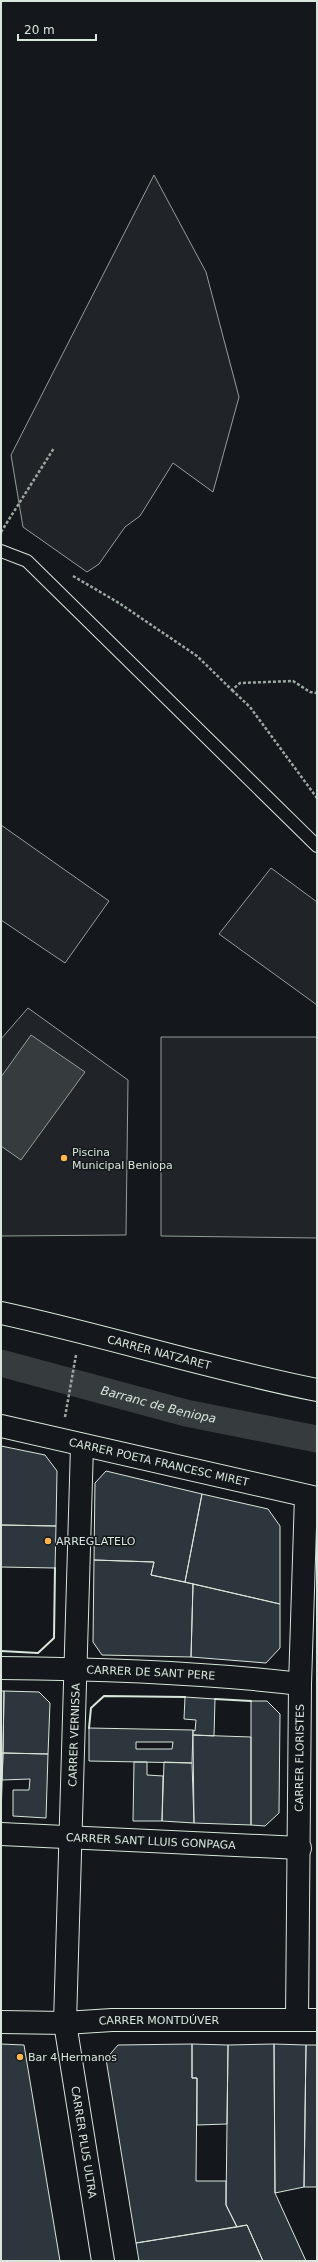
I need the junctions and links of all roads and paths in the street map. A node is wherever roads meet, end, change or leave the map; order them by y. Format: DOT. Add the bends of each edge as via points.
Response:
graph roads {
  1 [pos="54,448"];
  2 [pos="1,532"];
  3 [pos="1,551"];
  4 [pos="71,575"];
  5 [pos="232,690"];
  6 [pos="317,693"];
  7 [pos="317,798"];
  8 [pos="317,846"];
  9 [pos="1,1313"];
  10 [pos="80,1330"];
  11 [pos="317,1390"];
  12 [pos="1,1426"];
  13 [pos="60,1441"];
  14 [pos="82,1446"];
  15 [pos="312,1497"];
  16 [pos="1,1668"];
  17 [pos="76,1669"];
  18 [pos="300,1684"];
  19 [pos="1,1834"];
  20 [pos="70,1836"];
  21 [pos="300,1848"];
  22 [pos="307,2020"];
  23 [pos="1,2022"];
  24 [pos="65,2023"];
  25 [pos="103,2261"];
  1 -- 2 [label="path"];
  3 -- 8 [label="lane" via="27,561"];
  4 -- 5 [label="path" via="119,603 197,656"];
  5 -- 6 [label="path" via="240,683 293,681 310,692"];
  5 -- 7 [label="path" via="250,707"];
  9 -- 10 [label="street, CARRER NATZARET"];
  10 -- 11 [label="street, CARRER NATZARET" via="252,1377"];
  10 -- 13 [label="path"];
  12 -- 13 [label="street, CARRER POETA FRANCESC MIRET"];
  13 -- 14 [label="street, CARRER POETA FRANCESC MIRET"];
  14 -- 15 [label="street, CARRER POETA FRANCESC MIRET"];
  14 -- 17 [label="street, CARRER VERNISSA"];
  15 -- 18 [label="street, CARRER FLORISTES"];
  16 -- 17 [label="street, CARRER DE SANT PERE"];
  17 -- 18 [label="street, CARRER DE SANT PERE"];
  17 -- 20 [label="street, CARRER VERNISSA"];
  18 -- 21 [label="street, CARRER FLORISTES"];
  19 -- 20 [label="street, CARRER SANT LLUIS GONPAGA"];
  20 -- 21 [label="street, CARRER SANT LLUIS GONPAGA"];
  20 -- 24 [label="street, CARRER VERNISSA"];
  21 -- 22 [label="street, CARRER FLORISTES"];
  22 -- 24 [label="street, CARRER MONTDÚVER" via="112,2020"];
  23 -- 24 [label="street, CARRER MONTDÚVER"];
  24 -- 25 [label="street, CARRER PLUS ULTRA"];
}
